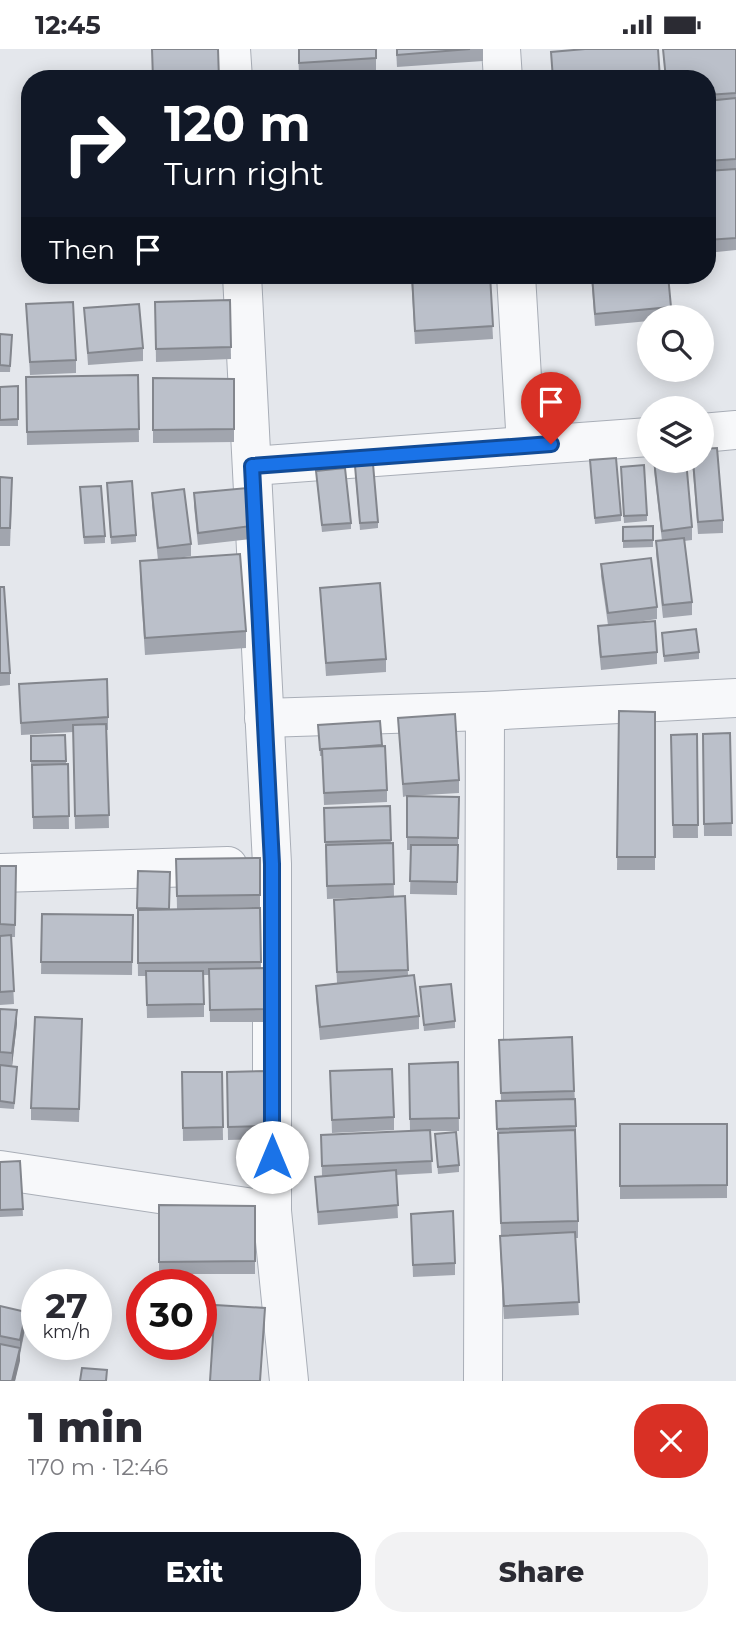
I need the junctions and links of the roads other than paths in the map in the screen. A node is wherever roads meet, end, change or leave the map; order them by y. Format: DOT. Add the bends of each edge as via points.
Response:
graph roads {
  1 [pos="231,49"];
  2 [pos="502,49"];
  3 [pos="232,70"];
  4 [pos="503,70"];
  5 [pos="242,284"];
  6 [pos="517,284"];
  7 [pos="736,430"];
  8 [pos="714,432"];
  9 [pos="637,438"];
  10 [pos="527,446"];
  11 [pos="252,466"];
  12 [pos="736,698"];
  13 [pos="485,711"];
  14 [pos="264,718"];
  15 [pos="272,864"];
  16 [pos="0,873"];
  17 [pos="0,1170"];
  18 [pos="272,1211"];
  19 [pos="289,1381"];
  20 [pos="483,1381"];
  1 -- 3 [label="street"];
  2 -- 4 [label="street"];
  5 -- 11 [label="street"];
  6 -- 10 [label="street"];
  7 -- 8 [label="street"];
  9 -- 10 [label="street"];
  10 -- 11 [label="street"];
  11 -- 14 [label="street"];
  12 -- 13 [label="street"];
  13 -- 14 [label="street"];
  13 -- 20 [label="street"];
  14 -- 15 [label="street"];
  15 -- 16 [label="street"];
  15 -- 18 [label="street"];
  17 -- 18 [label="street"];
  18 -- 19 [label="street"];
}
